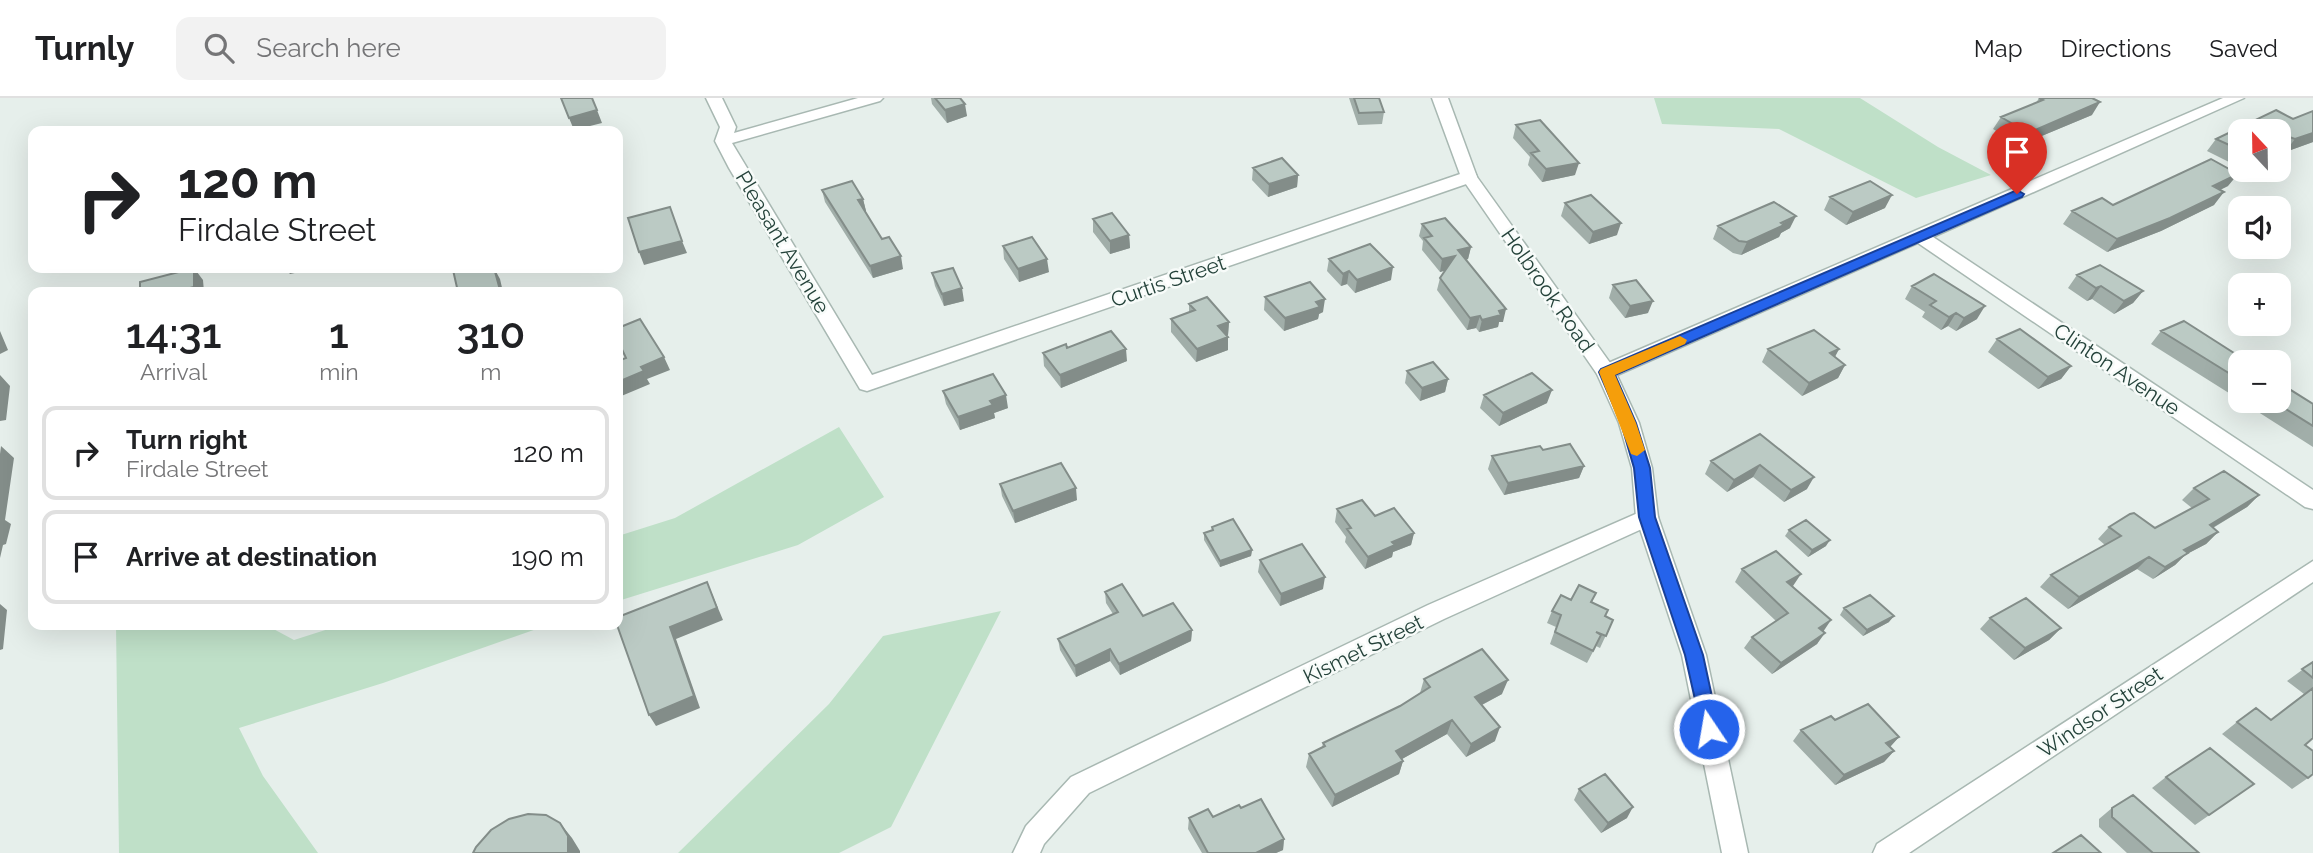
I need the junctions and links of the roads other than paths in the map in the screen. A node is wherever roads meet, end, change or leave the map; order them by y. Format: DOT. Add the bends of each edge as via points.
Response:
graph roads {
  1 [pos="715,98"];
  2 [pos="875,98"];
  3 [pos="1440,98"];
  4 [pos="2236,98"];
  5 [pos="723,141"];
  6 [pos="1469,177"];
  7 [pos="1920,236"];
  8 [pos="1606,372"];
  9 [pos="867,384"];
  10 [pos="2313,501"];
  11 [pos="1647,517"];
  12 [pos="2313,570"];
  13 [pos="1026,853"];
  14 [pos="1735,853"];
  15 [pos="1886,853"];
  1 -- 5 [label="street, Pleasant Avenue" via="728,127"];
  2 -- 5 [label="street"];
  3 -- 6 [label="street, Holbrook Road"];
  4 -- 7 [label="street"];
  5 -- 9 [label="street, Pleasant Avenue"];
  6 -- 8 [label="street, Holbrook Road"];
  6 -- 9 [label="street, Curtis Street"];
  7 -- 8 [label="street"];
  7 -- 10 [label="street, Clinton Avenue"];
  8 -- 11 [label="street, Holbrook Road" via="1629,423 1642,468"];
  11 -- 13 [label="street, Kismet Street" via="1436,612 1080,785 1035,835"];
  11 -- 14 [label="street, Holbrook Road" via="1694,655"];
  12 -- 15 [label="street, Windsor Street"];
}
